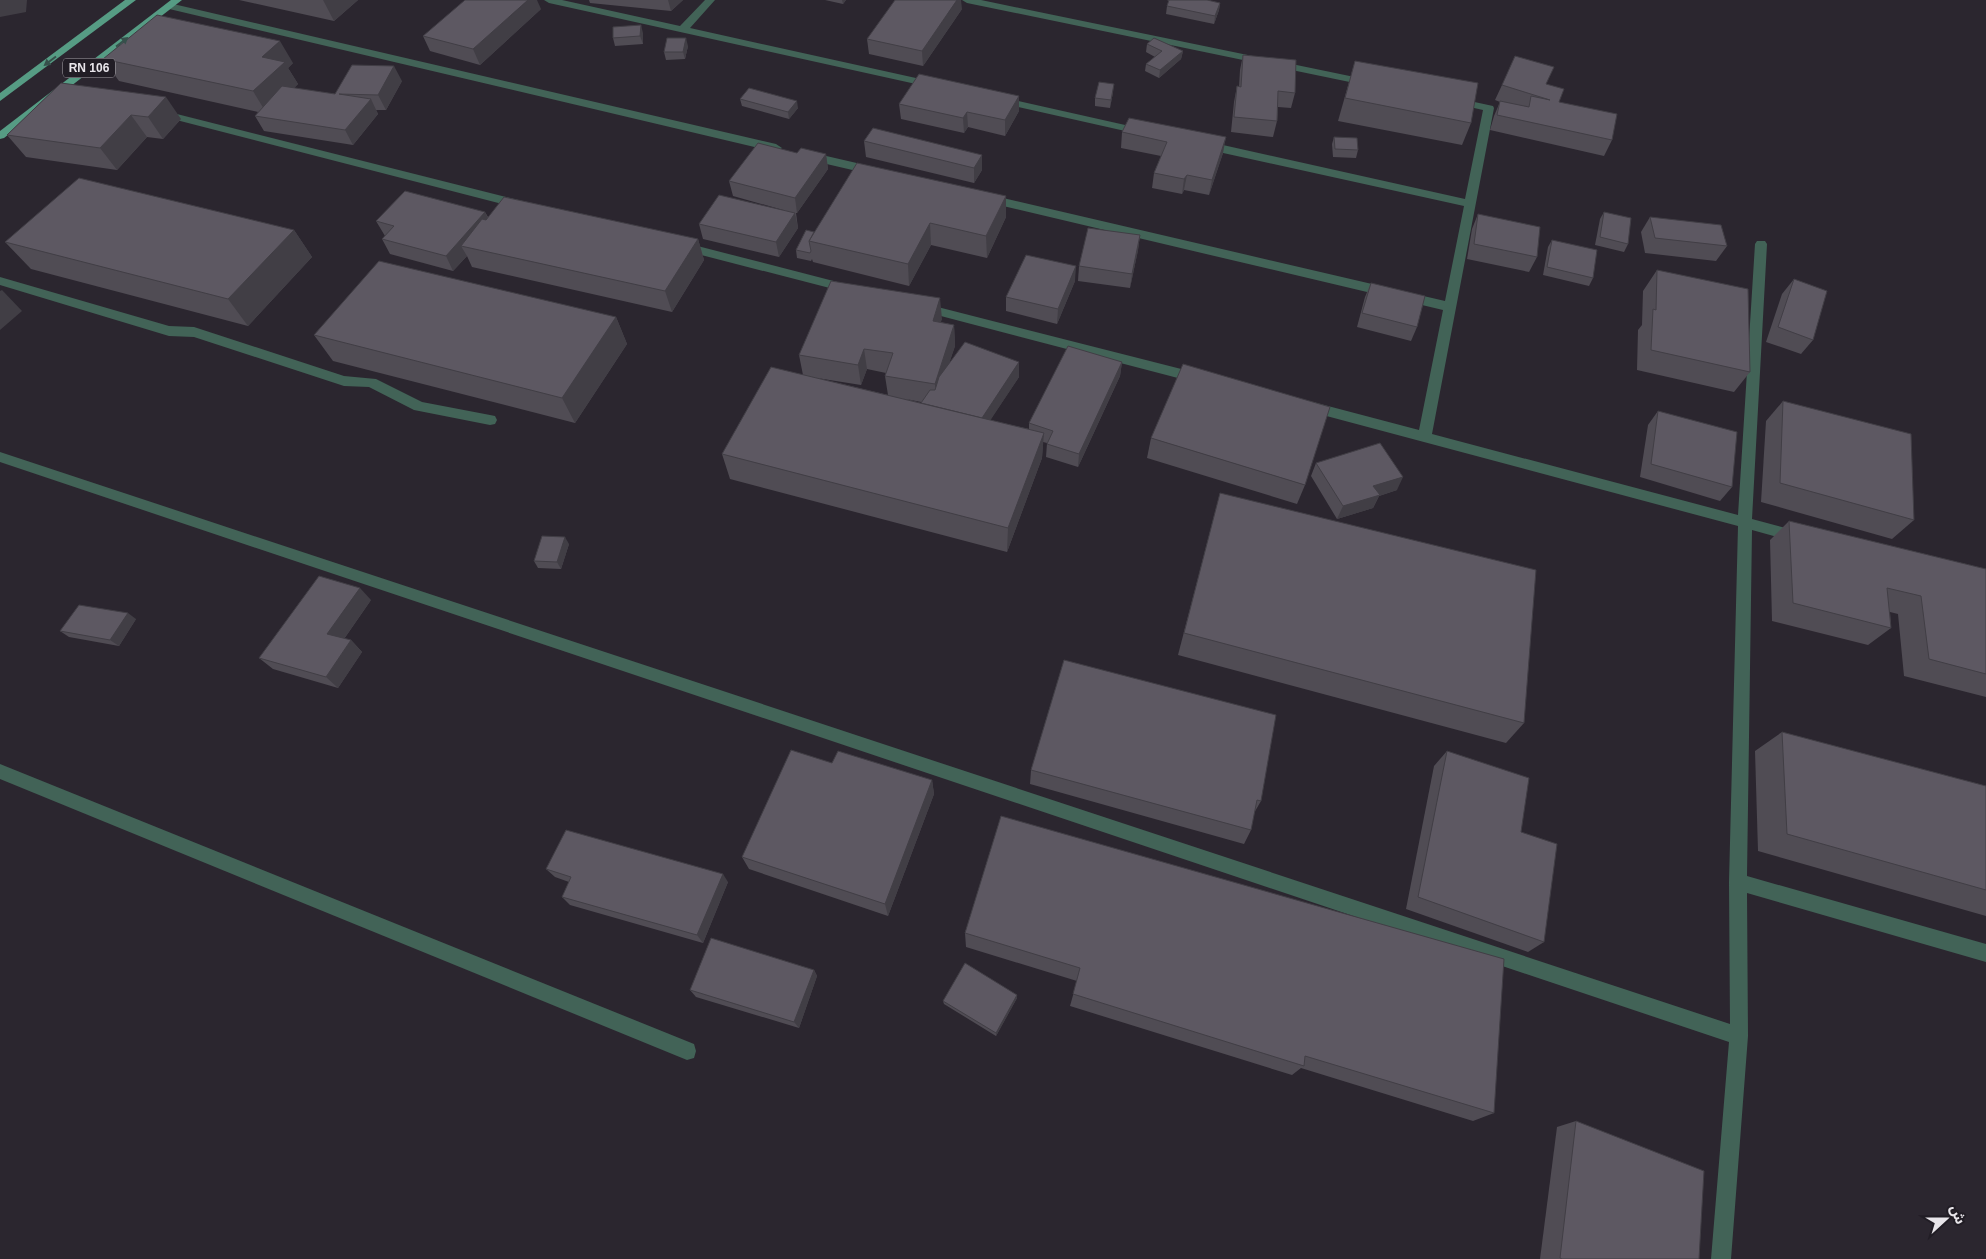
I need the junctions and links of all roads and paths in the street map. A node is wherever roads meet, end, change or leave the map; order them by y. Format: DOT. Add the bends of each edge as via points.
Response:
graph roads {
  1 [pos="549,0"];
  2 [pos="710,0"];
  3 [pos="967,0"];
  4 [pos="128,1"];
  5 [pos="173,3"];
  6 [pos="683,29"];
  7 [pos="1382,86"];
  8 [pos="63,88"];
  9 [pos="945,88"];
  10 [pos="82,93"];
  11 [pos="984,96"];
  12 [pos="0,98"];
  13 [pos="1440,98"];
  14 [pos="150,110"];
  15 [pos="1149,133"];
  16 [pos="0,136"];
  17 [pos="1198,144"];
  18 [pos="887,174"];
  19 [pos="975,195"];
  20 [pos="1470,204"];
  21 [pos="536,209"];
  22 [pos="671,243"];
  23 [pos="1761,244"];
  24 [pos="0,281"];
  25 [pos="864,293"];
  26 [pos="913,305"];
  27 [pos="1450,306"];
  28 [pos="1212,382"];
  29 [pos="1299,404"];
  30 [pos="490,420"];
  31 [pos="1424,436"];
  32 [pos="0,457"];
  33 [pos="1745,521"];
  34 [pos="1810,540"];
  35 [pos="0,770"];
  36 [pos="1738,882"];
  37 [pos="1986,953"];
  38 [pos="1739,1036"];
  39 [pos="687,1051"];
  40 [pos="1721,1259"];
  1 -- 6 [label="street"];
  2 -- 6 [label="street"];
  3 -- 7 [label="street"];
  4 -- 12 [label="main road, RN 106, one-way"];
  8 -- 5 [label="main road, RN 106, one-way"];
  5 -- 18 [label="street"];
  6 -- 9 [label="street"];
  8 -- 10 [label="street"];
  8 -- 16 [label="main road, RN 106"];
  11 -- 15 [label="street"];
  13 -- 20 [label="street" via="1489,108"];
  14 -- 21 [label="street"];
  17 -- 20 [label="street"];
  19 -- 27 [label="street"];
  20 -- 27 [label="street"];
  22 -- 25 [label="street"];
  23 -- 33 [label="street"];
  24 -- 30 [label="street" via="169,331 194,332 344,381 371,382 418,406"];
  26 -- 28 [label="street"];
  27 -- 31 [label="street"];
  29 -- 31 [label="street"];
  31 -- 33 [label="street"];
  32 -- 38 [label="street"];
  33 -- 34 [label="street"];
  33 -- 36 [label="street"];
  35 -- 39 [label="street"];
  36 -- 37 [label="street"];
  36 -- 38 [label="street"];
  38 -- 40 [label="street"];
}
